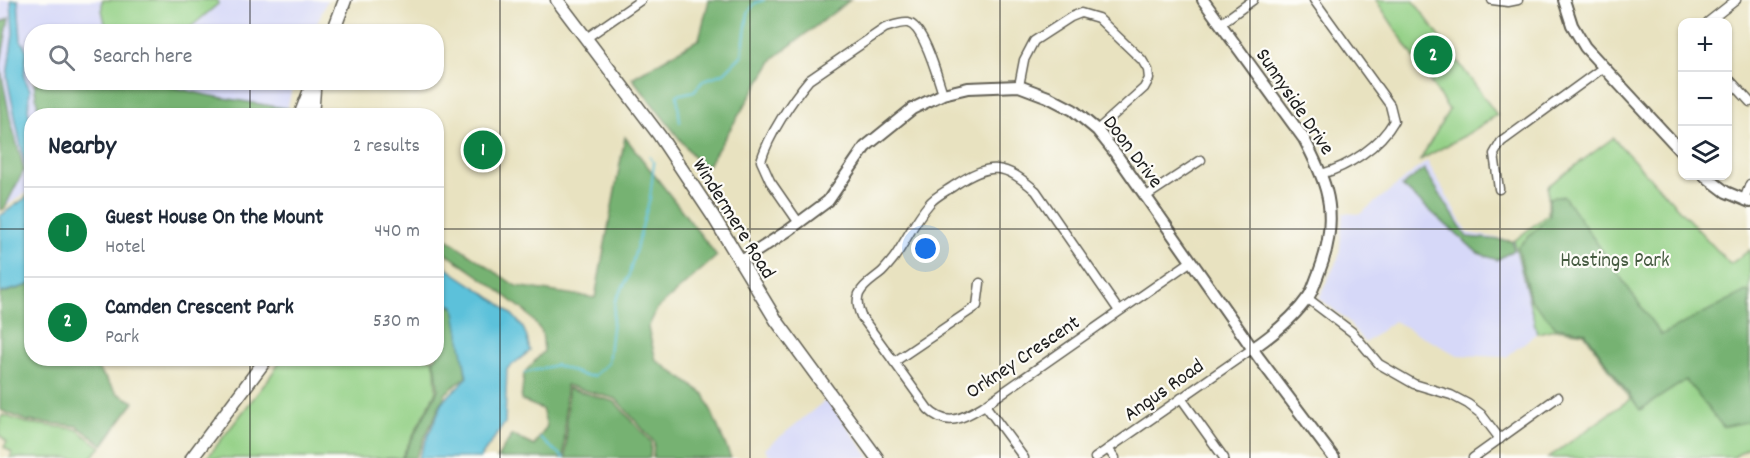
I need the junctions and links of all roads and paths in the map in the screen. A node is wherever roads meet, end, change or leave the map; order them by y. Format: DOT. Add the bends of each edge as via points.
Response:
graph roads {
  1 [pos="345,0"];
  2 [pos="557,0"];
  3 [pos="641,0"];
  4 [pos="1203,0"];
  5 [pos="1253,0"];
  6 [pos="1314,0"];
  7 [pos="1492,0"];
  8 [pos="1518,0"];
  9 [pos="1564,0"];
  10 [pos="1736,0"];
  11 [pos="1713,18"];
  12 [pos="336,24"];
  13 [pos="1220,24"];
  14 [pos="585,39"];
  15 [pos="1604,67"];
  16 [pos="1732,82"];
  17 [pos="1019,86"];
  18 [pos="311,90"];
  19 [pos="314,90"];
  20 [pos="943,94"];
  21 [pos="1750,102"];
  22 [pos="303,108"];
  23 [pos="312,108"];
  24 [pos="1097,130"];
  25 [pos="1678,147"];
  26 [pos="1201,160"];
  27 [pos="1321,174"];
  28 [pos="1710,180"];
  29 [pos="1750,184"];
  30 [pos="1499,189"];
  31 [pos="1145,197"];
  32 [pos="1747,201"];
  33 [pos="799,223"];
  34 [pos="740,262"];
  35 [pos="1190,262"];
  36 [pos="981,283"];
  37 [pos="1307,298"];
  38 [pos="1119,311"];
  39 [pos="1252,349"];
  40 [pos="894,362"];
  41 [pos="261,366"];
  42 [pos="1558,397"];
  43 [pos="1181,398"];
  44 [pos="985,405"];
  45 [pos="1500,439"];
  46 [pos="1108,449"];
  47 [pos="192,458"];
  48 [pos="877,458"];
  49 [pos="1024,458"];
  50 [pos="1095,458"];
  51 [pos="1115,458"];
  52 [pos="1224,458"];
  53 [pos="1334,458"];
  54 [pos="1473,458"];
  1 -- 12 [label="main road"];
  2 -- 14 [label="main road, Windermere Road"];
  3 -- 14 [label="street"];
  4 -- 13 [label="street, Sunnyside Drive"];
  5 -- 13 [label="street"];
  6 -- 27 [label="street" via="1390,105 1394,121 1382,138 1349,164"];
  7 -- 8 [label="street"];
  9 -- 15 [label="street" via="1585,47"];
  10 -- 11 [label="street"];
  13 -- 27 [label="street, Sunnyside Drive" via="1304,139"];
  14 -- 34 [label="main road, Windermere Road" via="665,144"];
  15 -- 25 [label="street"];
  15 -- 30 [label="street" via="1501,142 1494,154"];
  16 -- 21 [label="street"];
  17 -- 20 [label="street, Doon Drive" via="968,88"];
  17 -- 24 [label="street, Doon Drive" via="1073,110"];
  17 -- 24 [label="street" via="1024,60 1034,41 1071,17 1081,14 1098,18 1142,60 1149,79"];
  18 -- 22 [label="main road"];
  19 -- 23 [label="main road"];
  20 -- 33 [label="street, Doon Drive" via="912,109 865,147 828,201"];
  20 -- 33 [label="street" via="922,37 915,25 907,23 885,28 809,80 765,147 761,161"];
  24 -- 31 [label="street, Doon Drive"];
  26 -- 31 [label="street"];
  27 -- 37 [label="street, Sunnyside Drive" via="1330,218 1329,244"];
  28 -- 32 [label="street"];
  29 -- 32 [label="street"];
  31 -- 35 [label="street, Doon Drive"];
  33 -- 34 [label="street, Doon Drive"];
  34 -- 48 [label="main road, Windermere Road" via="776,320"];
  35 -- 38 [label="street, Orkney Crescent"];
  35 -- 39 [label="street, Doon Drive"];
  36 -- 40 [label="street" via="977,306"];
  37 -- 39 [label="street, Sunnyside Drive" via="1274,334"];
  37 -- 45 [label="street" via="1352,332 1379,364 1414,384 1468,404"];
  38 -- 40 [label="street, Orkney Crescent" via="1036,191 1012,174 987,169 974,173 929,203 895,257 858,297 861,316"];
  38 -- 44 [label="street, Orkney Crescent"];
  39 -- 43 [label="street, Angus Road"];
  39 -- 53 [label="street, Doon Drive"];
  40 -- 44 [label="street, Orkney Crescent" via="935,416 956,419"];
  41 -- 47 [label="main road"];
  42 -- 45 [label="street"];
  43 -- 46 [label="street, Angus Road"];
  43 -- 52 [label="street"];
  44 -- 49 [label="street"];
  45 -- 54 [label="street"];
  46 -- 50 [label="street, Angus Road"];
  46 -- 51 [label="street"];
}
